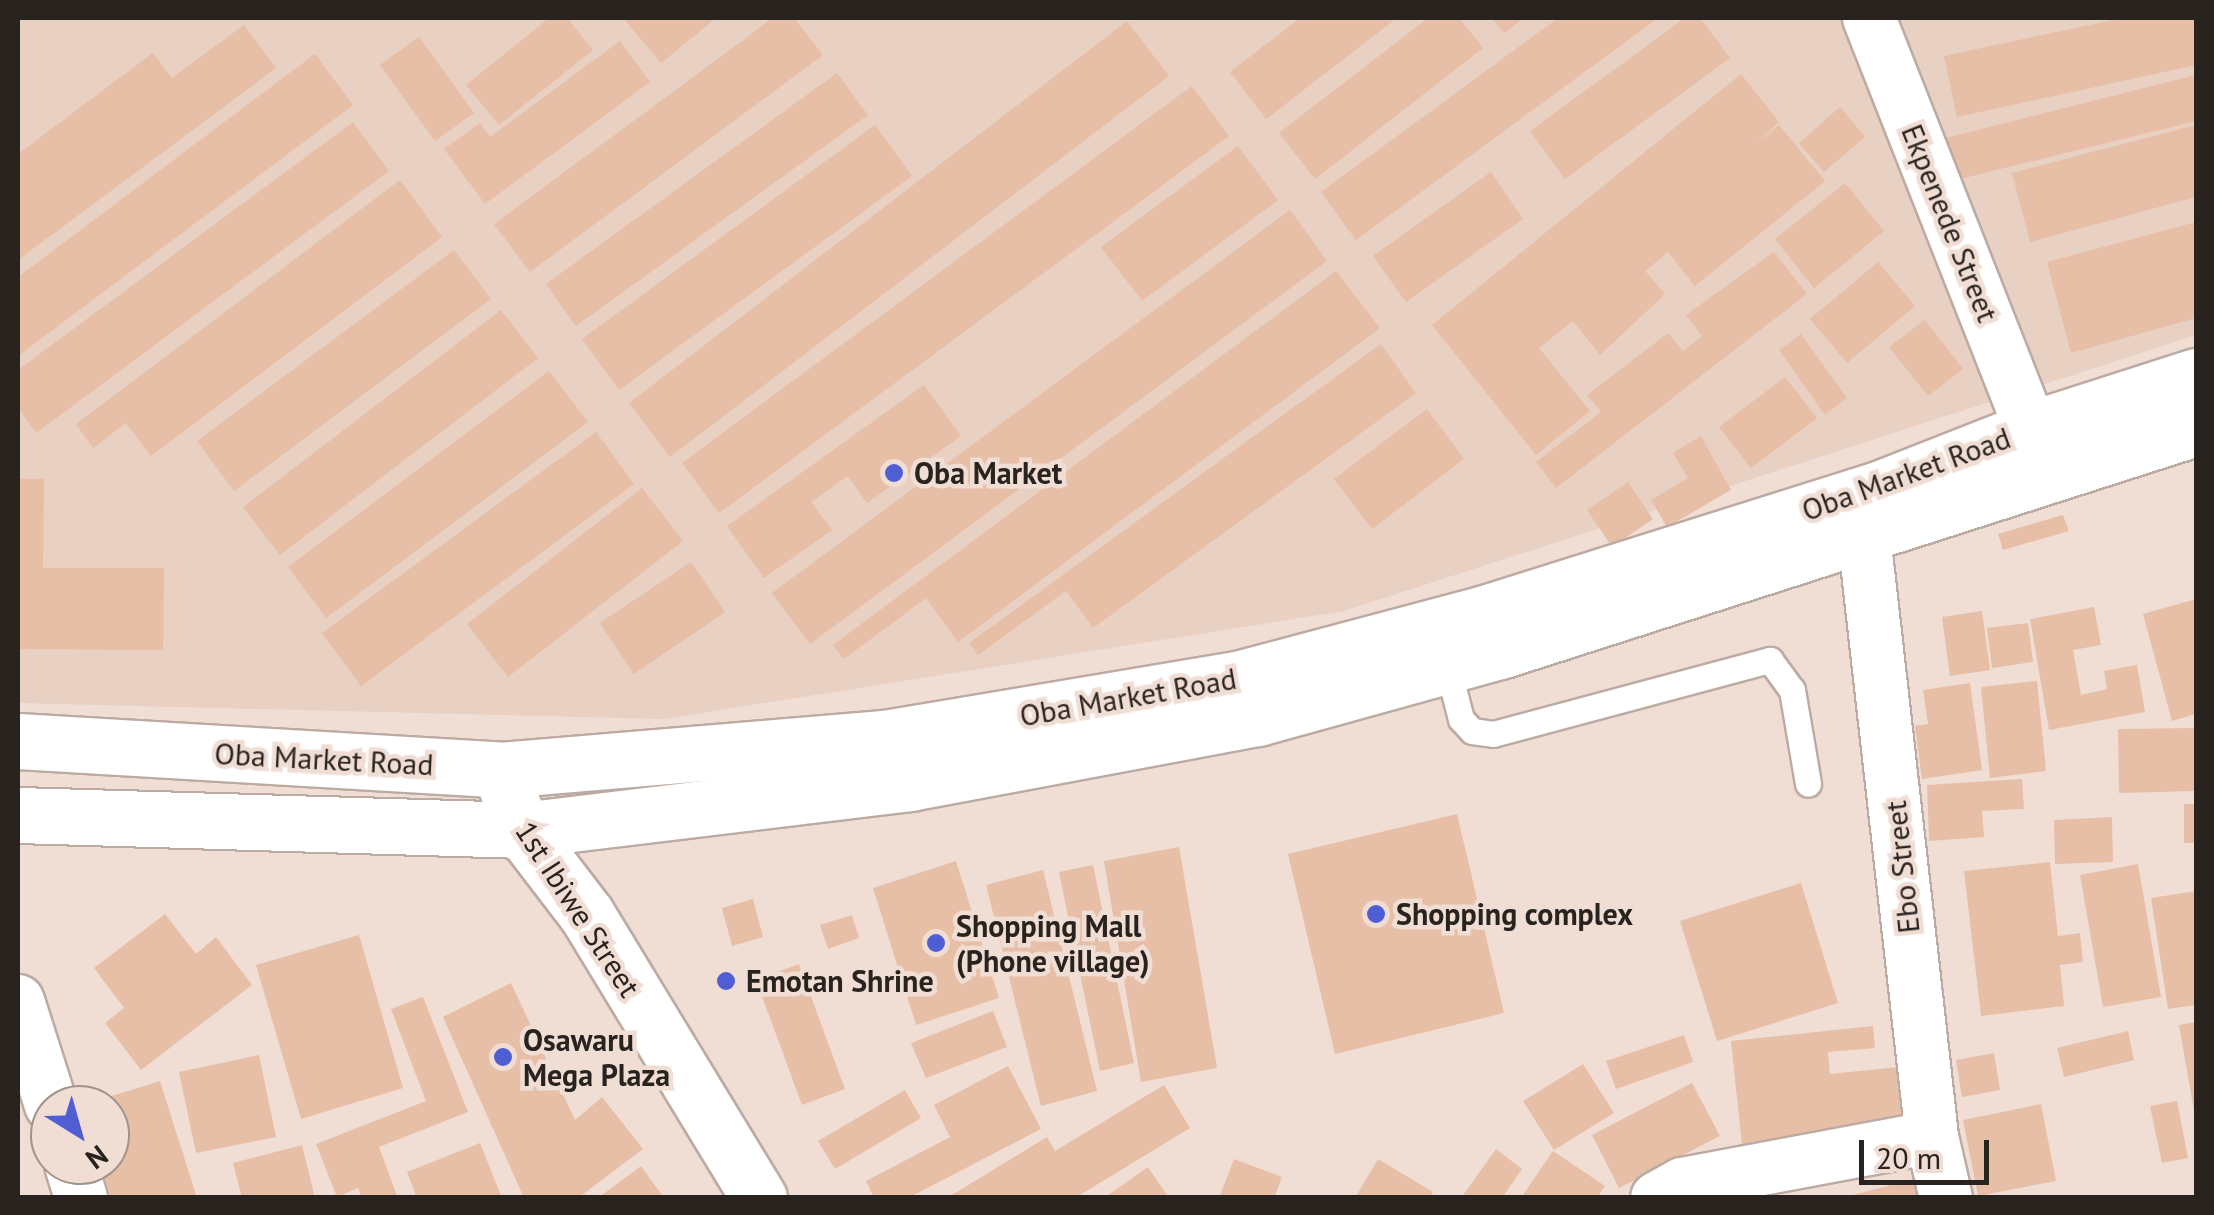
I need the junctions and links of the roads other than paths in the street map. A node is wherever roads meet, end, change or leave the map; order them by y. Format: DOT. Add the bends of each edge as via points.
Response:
graph roads {
  1 [pos="1868,18"];
  2 [pos="2196,376"];
  3 [pos="2196,428"];
  4 [pos="2031,429"];
  5 [pos="1864,536"];
  6 [pos="1447,665"];
  7 [pos="18,741"];
  8 [pos="500,770"];
  9 [pos="1808,784"];
  10 [pos="18,815"];
  11 [pos="522,830"];
  12 [pos="18,1001"];
  13 [pos="45,1085"];
  14 [pos="1932,1138"];
  15 [pos="758,1198"];
  16 [pos="1657,1198"];
  17 [pos="1946,1198"];
  1 -- 4 [label="street, Ekpenede Street"];
  2 -- 4 [label="main road, Oba Market Road"];
  3 -- 5 [label="main road, Oba Market Road"];
  4 -- 8 [label="main road, Oba Market Road" via="1876,490 1504,608 1241,678 884,738"];
  5 -- 6 [label="main road, Oba Market Road"];
  5 -- 14 [label="street, Ebo Street"];
  6 -- 9 [label="lane" via="1461,719 1472,731 1493,734 1770,660 1792,690"];
  6 -- 11 [label="main road, Oba Market Road" via="1258,718 910,783"];
  7 -- 8 [label="main road, Oba Market Road"];
  8 -- 11 [label="main road, 1st Ibiwe Street"];
  10 -- 11 [label="main road, Oba Market Road"];
  11 -- 15 [label="main road, 1st Ibiwe Street" via="587,915"];
  12 -- 13 [label="street"];
  14 -- 16 [label="street" via="1682,1184"];
  14 -- 17 [label="street, Ebo Street"];
}
